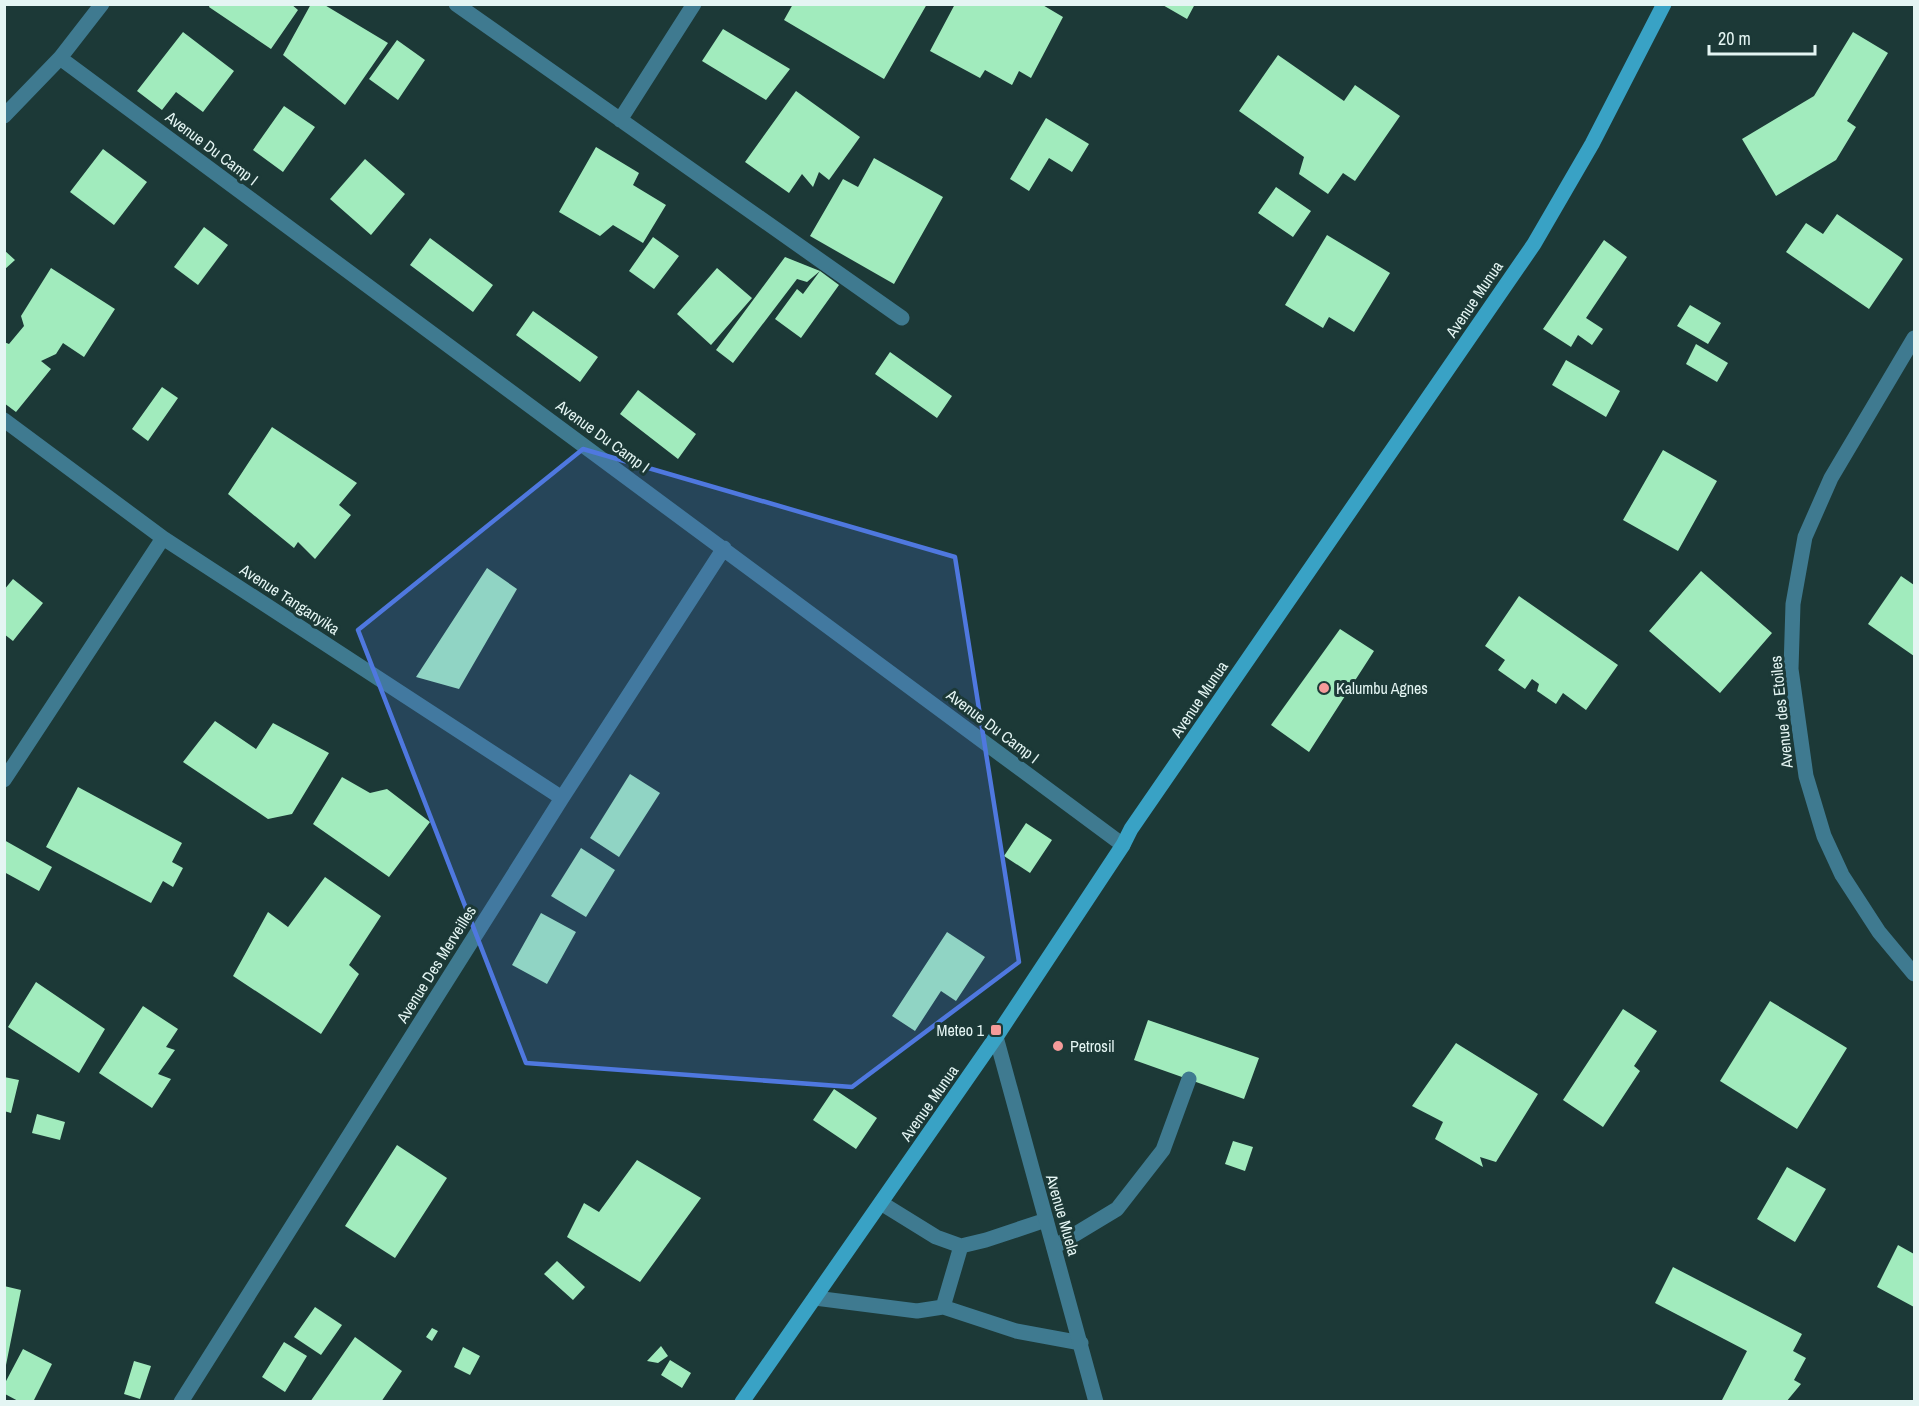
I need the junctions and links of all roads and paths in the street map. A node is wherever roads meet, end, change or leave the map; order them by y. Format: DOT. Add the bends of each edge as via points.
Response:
graph roads {
  1 [pos="102,4"];
  2 [pos="456,4"];
  3 [pos="694,4"];
  4 [pos="1664,4"];
  5 [pos="60,58"];
  6 [pos="4,116"];
  7 [pos="620,120"];
  8 [pos="902,318"];
  9 [pos="1914,338"];
  10 [pos="4,420"];
  11 [pos="163,538"];
  12 [pos="724,548"];
  13 [pos="4,780"];
  14 [pos="562,798"];
  15 [pos="1123,844"];
  16 [pos="1914,974"];
  17 [pos="996,1037"];
  18 [pos="1189,1079"];
  19 [pos="881,1203"];
  20 [pos="1046,1220"];
  21 [pos="961,1246"];
  22 [pos="1054,1247"];
  23 [pos="815,1298"];
  24 [pos="942,1307"];
  25 [pos="1081,1343"];
  26 [pos="181,1401"];
  27 [pos="742,1401"];
  28 [pos="1096,1401"];
  1 -- 5 [label="street"];
  2 -- 7 [label="street"];
  3 -- 7 [label="street"];
  4 -- 15 [label="main road, Avenue Munua" via="1592,144 1534,244"];
  5 -- 6 [label="street"];
  5 -- 12 [label="street, Avenue Du Camp I"];
  7 -- 8 [label="street"];
  9 -- 16 [label="street, Avenue des Etoiles" via="1831,478 1805,537 1792,604 1791,669 1806,776 1824,836 1842,875 1879,932"];
  10 -- 11 [label="street, Avenue Tanganyika"];
  11 -- 13 [label="street"];
  11 -- 14 [label="street, Avenue Tanganyika"];
  12 -- 14 [label="street, Avenue Des Merveilles"];
  12 -- 15 [label="street, Avenue Du Camp I"];
  14 -- 26 [label="street, Avenue Des Merveilles"];
  15 -- 17 [label="main road, Avenue Munua"];
  17 -- 19 [label="main road, Avenue Munua"];
  17 -- 20 [label="street, Avenue Muela"];
  18 -- 22 [label="street" via="1163,1149 1117,1209"];
  19 -- 21 [label="street" via="936,1237"];
  19 -- 23 [label="main road, Avenue Munua"];
  20 -- 21 [label="street"];
  20 -- 22 [label="street, Avenue Muela"];
  21 -- 24 [label="street"];
  22 -- 25 [label="street, Avenue Muela"];
  23 -- 24 [label="street" via="917,1311"];
  23 -- 27 [label="main road, Avenue Munua"];
  24 -- 25 [label="street" via="1016,1331"];
  25 -- 28 [label="street, Avenue Muela"];
}
